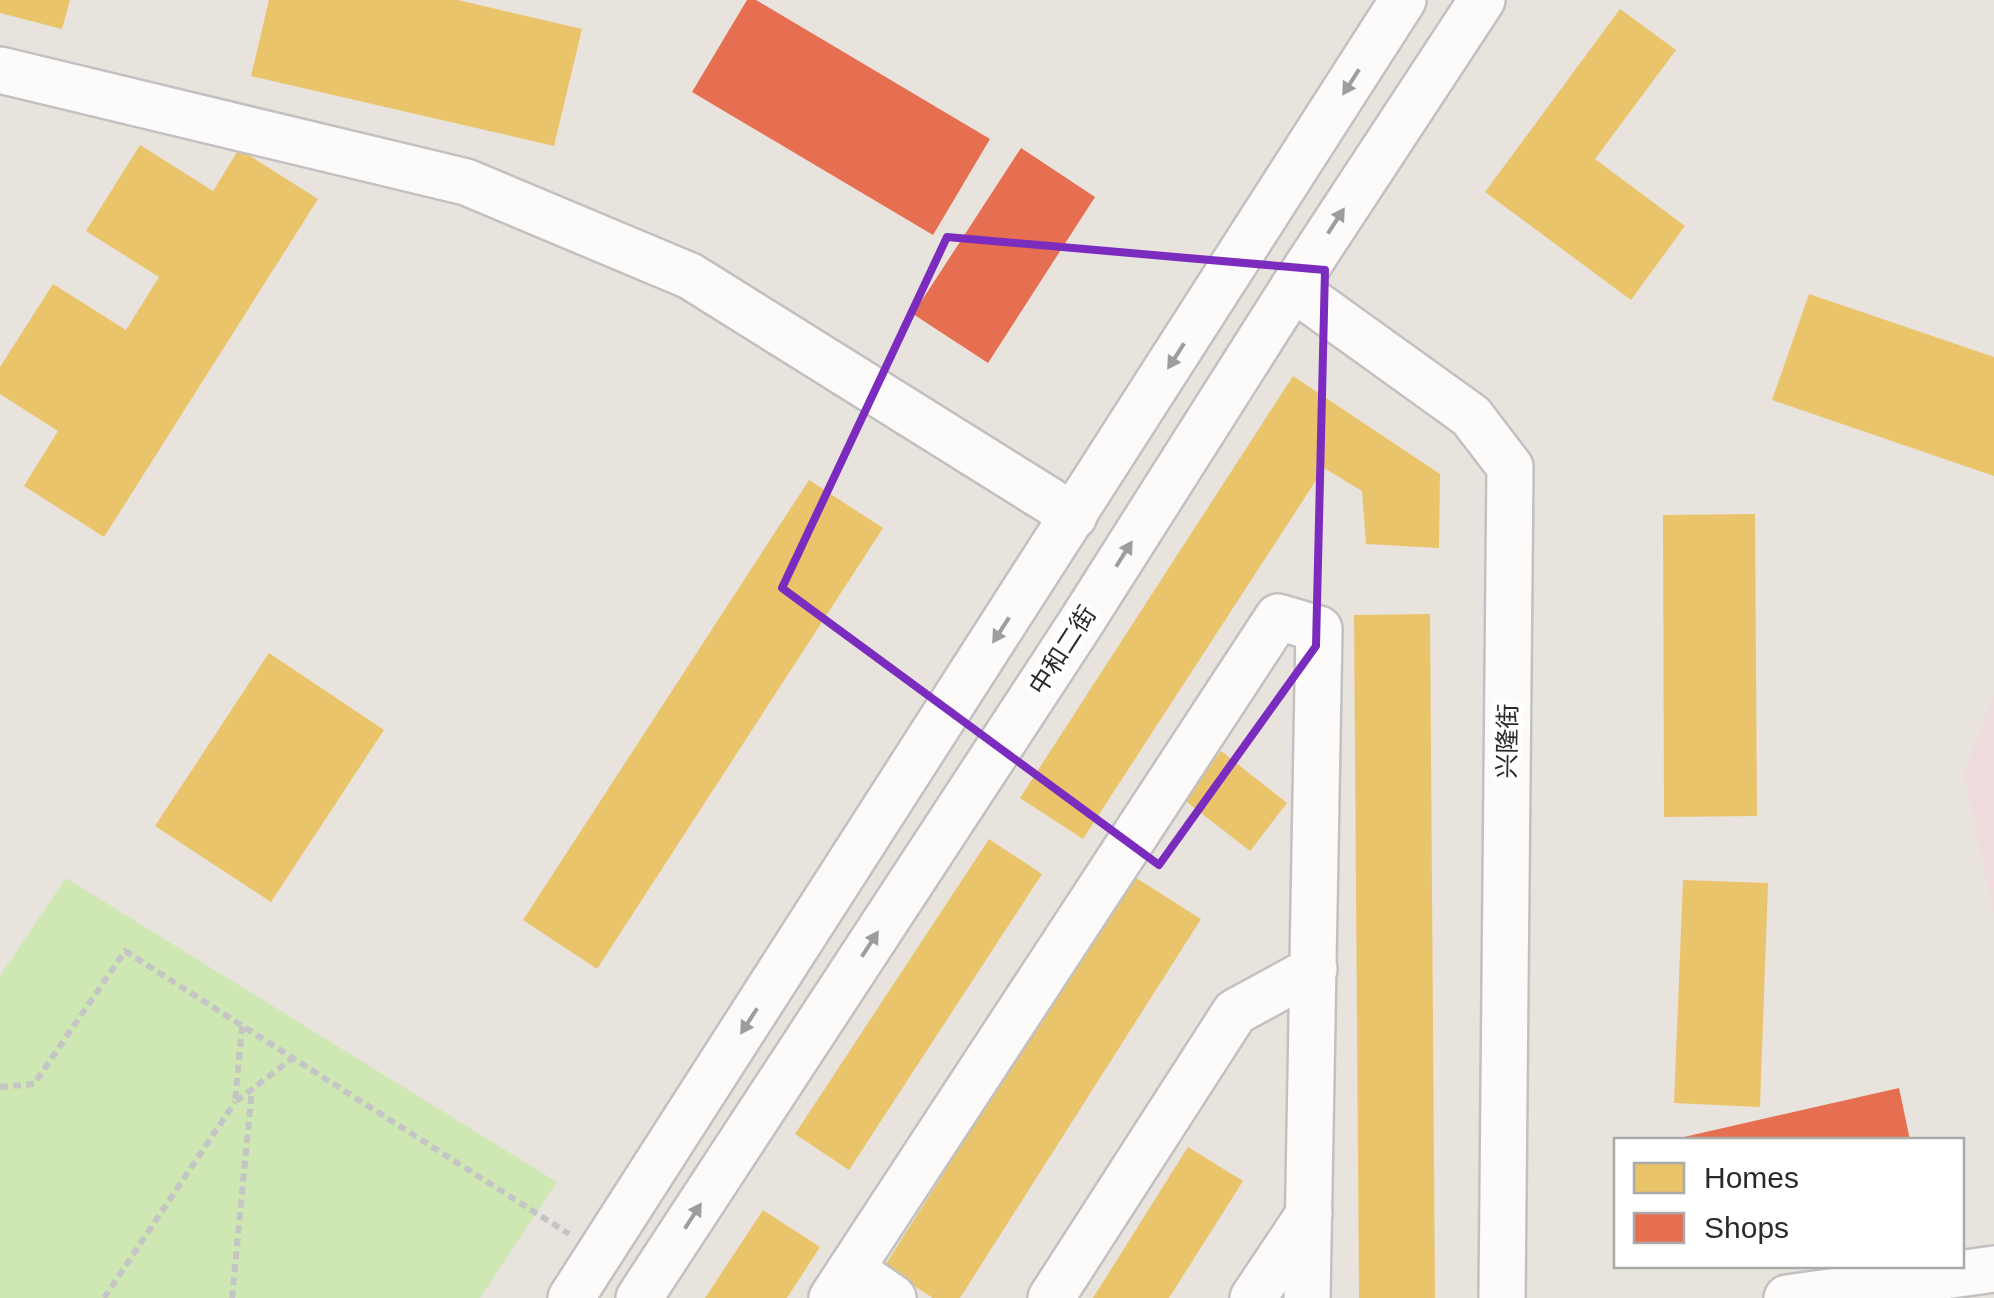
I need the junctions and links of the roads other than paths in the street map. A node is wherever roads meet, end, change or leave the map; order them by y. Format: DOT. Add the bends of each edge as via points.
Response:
graph roads {
  1 [pos="1404,0"];
  2 [pos="1482,0"];
  3 [pos="0,70"];
  4 [pos="1293,288"];
  5 [pos="1074,516"];
  6 [pos="1314,969"];
  7 [pos="1309,1214"];
  8 [pos="1994,1270"];
  9 [pos="841,1284"];
  10 [pos="571,1298"];
  11 [pos="640,1298"];
  12 [pos="893,1298"];
  13 [pos="1051,1298"];
  14 [pos="1253,1298"];
  15 [pos="1307,1298"];
  16 [pos="1502,1298"];
  17 [pos="1786,1298"];
  1 -- 5 [label="street, one-way"];
  4 -- 2 [label="street, 中和二街, one-way"];
  3 -- 5 [label="street" via="466,182 690,276"];
  11 -- 4 [label="street, 中和二街, one-way"];
  4 -- 16 [label="street, 兴隆街" via="1471,416 1510,467"];
  5 -- 10 [label="street, one-way"];
  6 -- 7 [label="street"];
  6 -- 9 [label="street" via="1319,628 1278,617"];
  6 -- 13 [label="street" via="1235,1012"];
  7 -- 14 [label="street"];
  7 -- 15 [label="street"];
  8 -- 17 [label="street"];
  9 -- 12 [label="street"];
}
